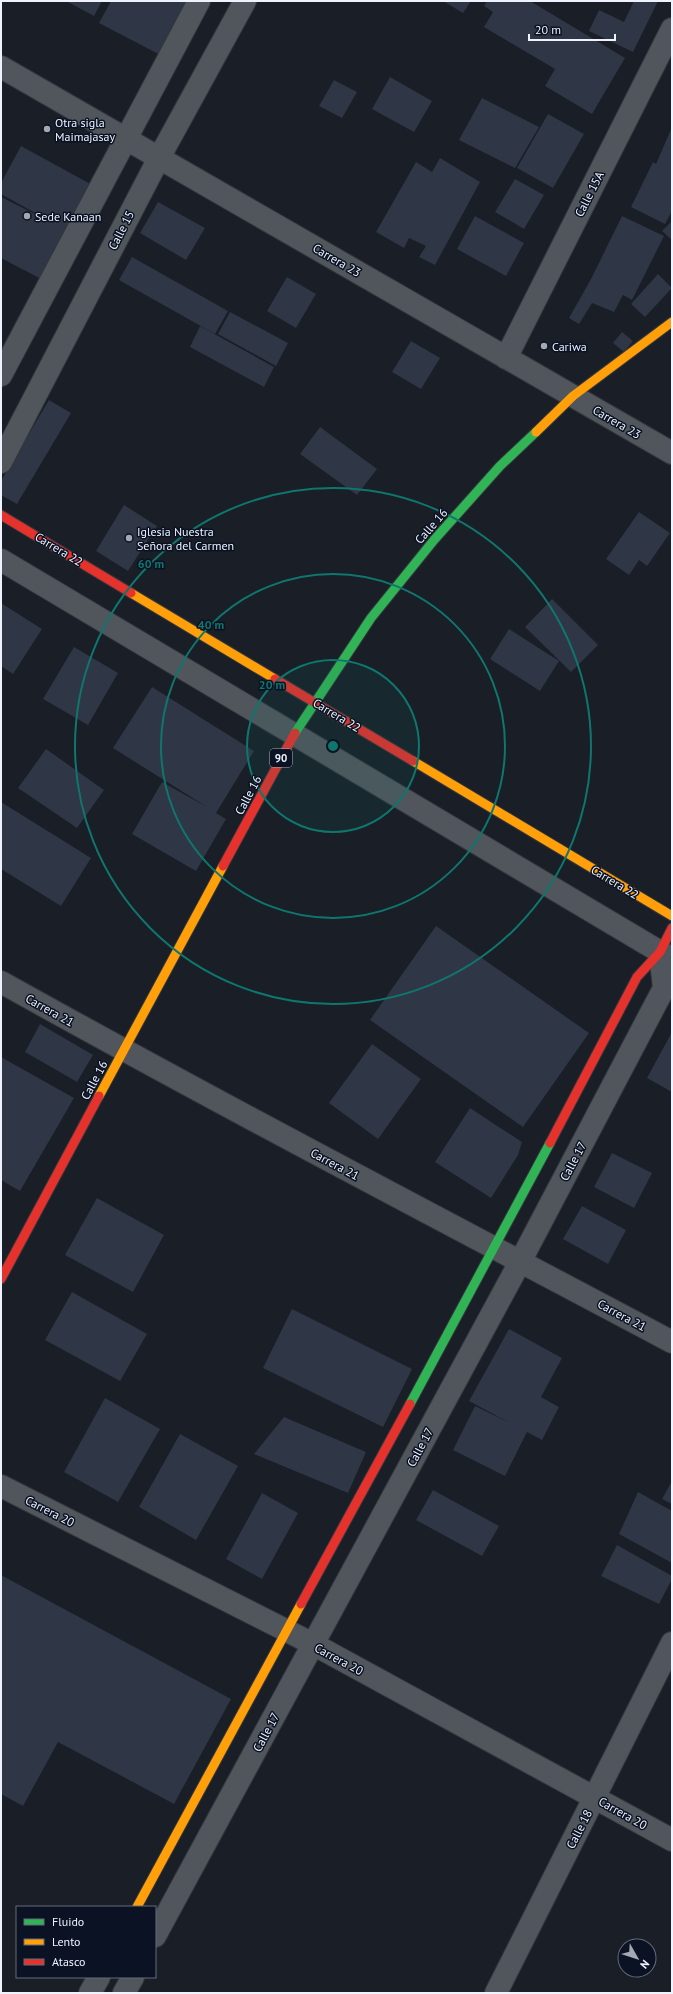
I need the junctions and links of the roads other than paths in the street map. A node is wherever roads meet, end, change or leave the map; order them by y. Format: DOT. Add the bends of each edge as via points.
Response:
graph roads {
  1 [pos="199,1"];
  2 [pos="245,1"];
  3 [pos="672,30"];
  4 [pos="1,67"];
  5 [pos="125,139"];
  6 [pos="159,158"];
  7 [pos="672,322"];
  8 [pos="506,358"];
  9 [pos="1,375"];
  10 [pos="573,396"];
  11 [pos="672,454"];
  12 [pos="1,462"];
  13 [pos="1,514"];
  14 [pos="1,560"];
  15 [pos="314,702"];
  16 [pos="294,734"];
  17 [pos="672,916"];
  18 [pos="672,928"];
  19 [pos="666,955"];
  20 [pos="1,982"];
  21 [pos="123,1050"];
  22 [pos="494,1249"];
  23 [pos="520,1262"];
  24 [pos="1,1279"];
  25 [pos="672,1342"];
  26 [pos="1,1486"];
  27 [pos="286,1631"];
  28 [pos="672,1643"];
  29 [pos="313,1644"];
  30 [pos="594,1798"];
  31 [pos="672,1840"];
  32 [pos="138,1906"];
  33 [pos="156,1934"];
  34 [pos="98,1978"];
  35 [pos="132,1978"];
  36 [pos="90,1993"];
  37 [pos="124,1993"];
  38 [pos="496,1993"];
  1 -- 5 [label="street"];
  2 -- 6 [label="street, Calle 15"];
  3 -- 8 [label="street, Calle 15A"];
  4 -- 5 [label="street, Carrera 23"];
  5 -- 6 [label="street, Carrera 23"];
  5 -- 9 [label="street"];
  6 -- 8 [label="street, Carrera 23"];
  6 -- 12 [label="street, Calle 15"];
  7 -- 10 [label="main road, Calle 16 / 90"];
  8 -- 10 [label="street, Carrera 23"];
  10 -- 11 [label="street, Carrera 23"];
  10 -- 15 [label="main road, Calle 16 / 90" via="500,466 434,540 371,618"];
  13 -- 15 [label="main road, Carrera 22"];
  14 -- 16 [label="street"];
  15 -- 16 [label="main road, Calle 16 / 90"];
  15 -- 17 [label="main road, Carrera 22"];
  16 -- 19 [label="street"];
  16 -- 21 [label="main road, Calle 16 / 90"];
  18 -- 19 [label="main road"];
  19 -- 22 [label="main road" via="638,976"];
  19 -- 23 [label="street, Calle 17" via="664,988"];
  20 -- 21 [label="street, Carrera 21"];
  21 -- 22 [label="street, Carrera 21"];
  21 -- 24 [label="main road, Calle 16 / 90"];
  22 -- 23 [label="street, Carrera 21"];
  22 -- 27 [label="main road"];
  23 -- 25 [label="street, Carrera 21"];
  23 -- 29 [label="street, Calle 17"];
  26 -- 27 [label="street, Carrera 20"];
  27 -- 29 [label="street, Carrera 20"];
  27 -- 32 [label="main road"];
  28 -- 30 [label="street, Calle 18"];
  29 -- 30 [label="street, Carrera 20"];
  29 -- 33 [label="street, Calle 17"];
  30 -- 31 [label="street, Carrera 20"];
  30 -- 38 [label="street, Calle 18"];
  34 -- 36 [label="street"];
  35 -- 37 [label="street"];
}
